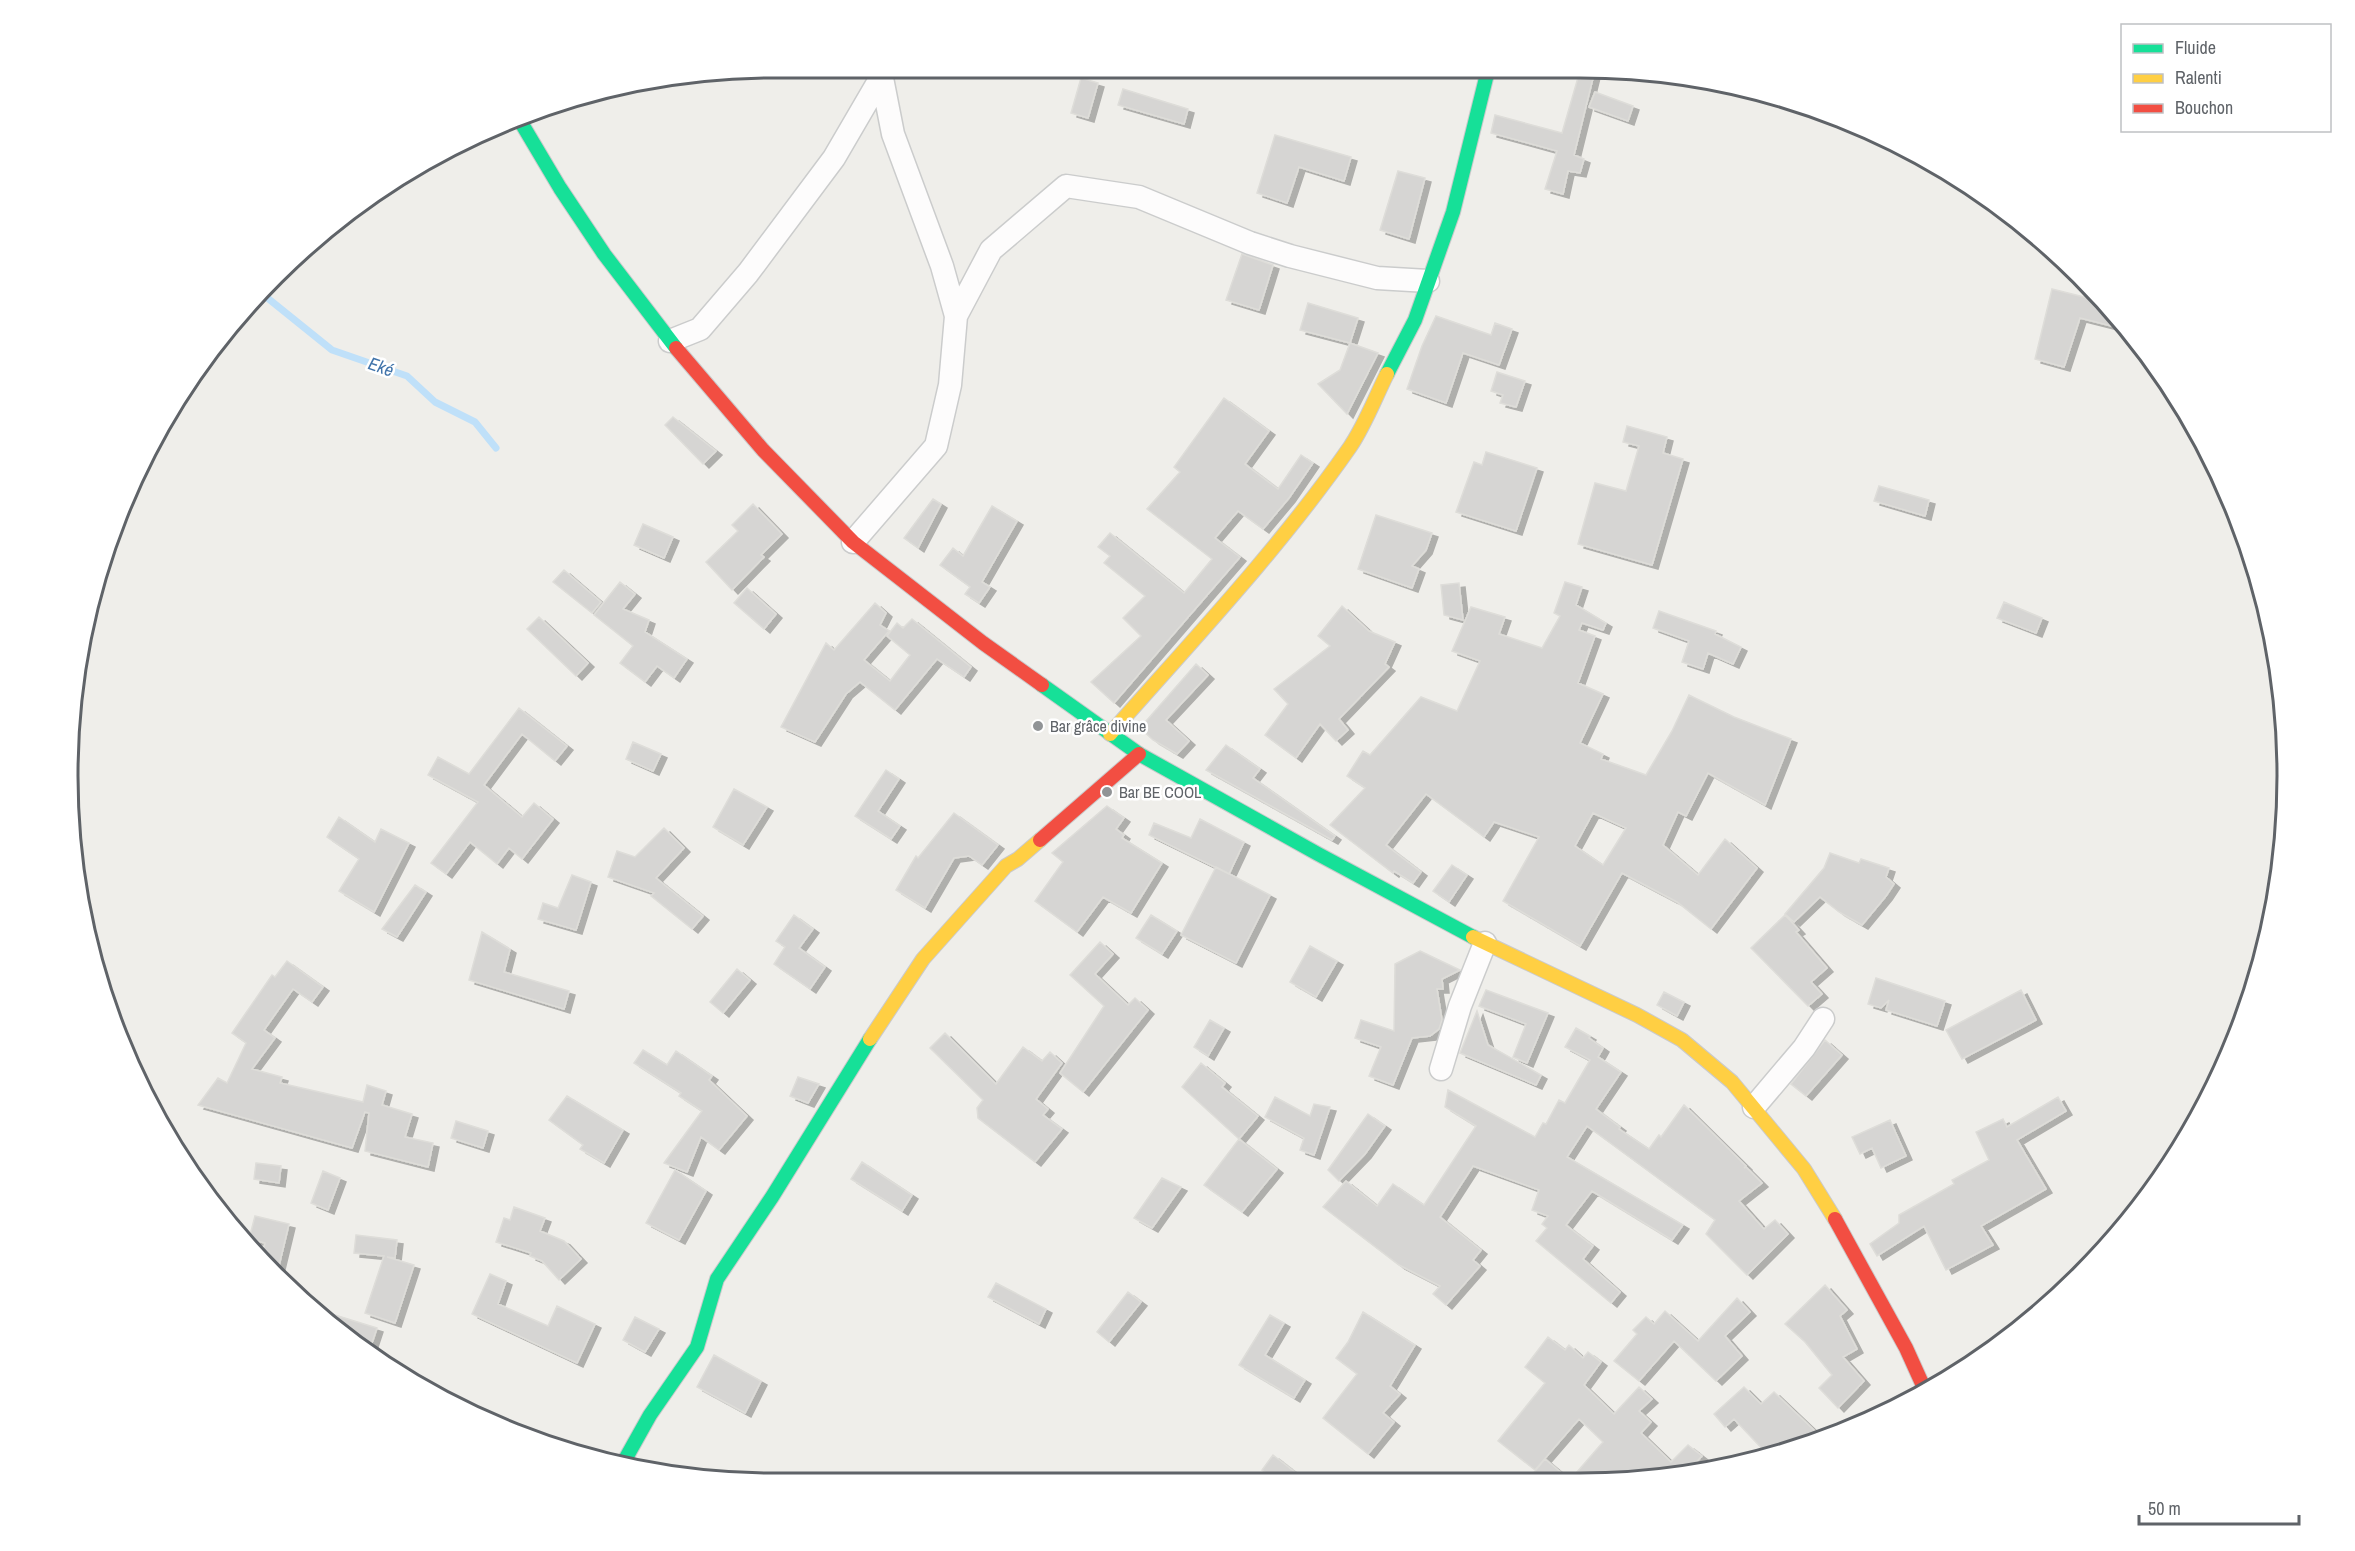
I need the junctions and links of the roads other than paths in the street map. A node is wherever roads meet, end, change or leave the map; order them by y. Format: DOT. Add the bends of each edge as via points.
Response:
graph roads {
  1 [pos="881,78"];
  2 [pos="882,78"];
  3 [pos="1486,78"];
  4 [pos="523,126"];
  5 [pos="1428,281"];
  6 [pos="956,316"];
  7 [pos="670,341"];
  8 [pos="853,542"];
  9 [pos="1110,734"];
  10 [pos="1139,754"];
  11 [pos="1485,943"];
  12 [pos="1823,1019"];
  13 [pos="1441,1069"];
  14 [pos="1754,1107"];
  15 [pos="1922,1383"];
  16 [pos="626,1457"];
  1 -- 7 [label="street" via="834,158 748,273 700,329"];
  2 -- 6 [label="street" via="893,134 942,266"];
  3 -- 5 [label="main road" via="1453,212"];
  4 -- 7 [label="main road" via="604,254"];
  5 -- 6 [label="street" via="1377,278 1250,243 1139,197 1066,186 991,250"];
  5 -- 9 [label="main road" via="1415,320 1351,444 1214,617"];
  6 -- 8 [label="street" via="950,385 936,446"];
  7 -- 8 [label="main road" via="763,450"];
  8 -- 9 [label="main road" via="983,643"];
  9 -- 10 [label="main road"];
  10 -- 11 [label="main road"];
  10 -- 16 [label="main road" via="1006,867 923,959 717,1279 697,1347 650,1414"];
  11 -- 13 [label="street"];
  11 -- 14 [label="main road" via="1682,1040 1732,1082"];
  12 -- 14 [label="street"];
  14 -- 15 [label="main road" via="1825,1202"];
}
